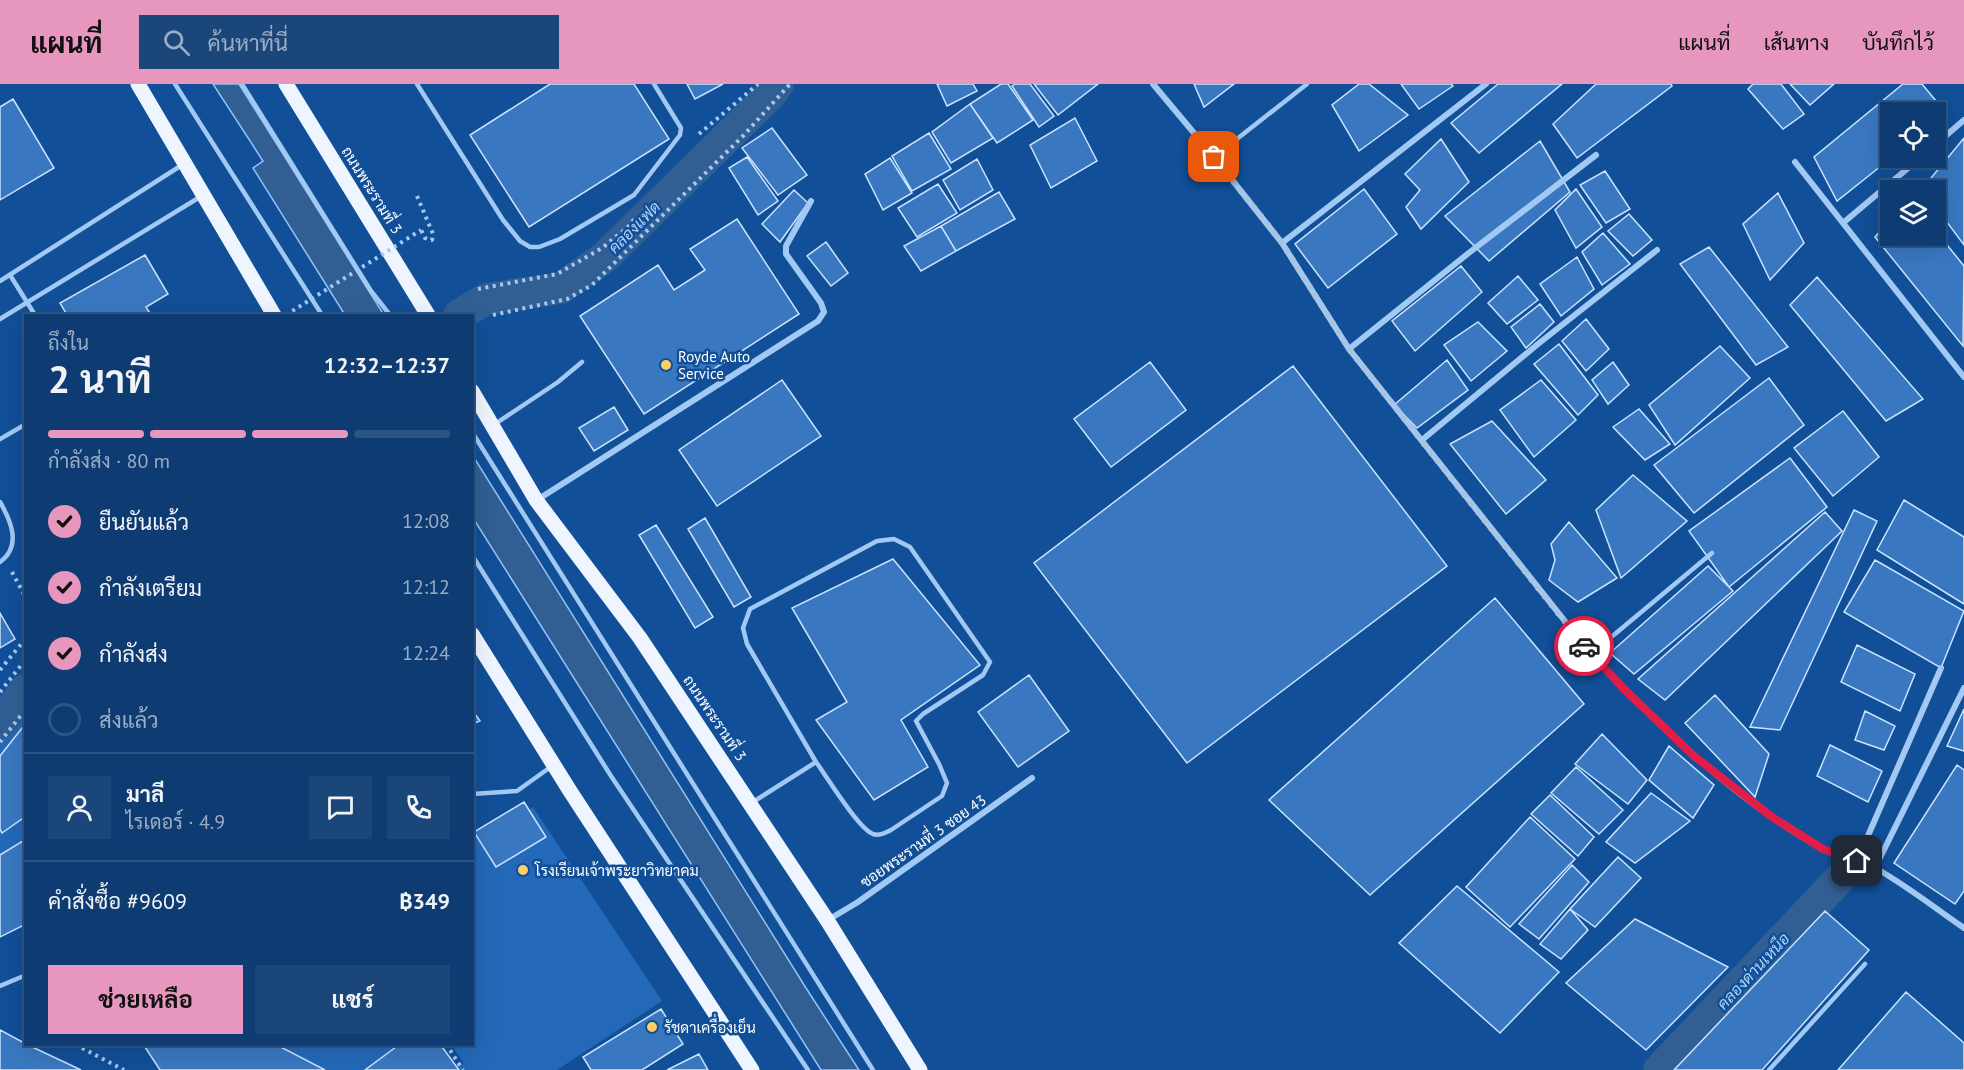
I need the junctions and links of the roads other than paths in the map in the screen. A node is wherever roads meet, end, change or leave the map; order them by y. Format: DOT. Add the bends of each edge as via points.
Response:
graph roads {
  1 [pos="138,84"];
  2 [pos="176,84"];
  3 [pos="242,84"];
  4 [pos="286,84"];
  5 [pos="417,84"];
  6 [pos="654,84"];
  7 [pos="1153,84"];
  8 [pos="1307,84"];
  9 [pos="1486,84"];
  10 [pos="1964,120"];
  11 [pos="1946,136"];
  12 [pos="1596,155"];
  13 [pos="1214,157"];
  14 [pos="1795,162"];
  15 [pos="184,164"];
  16 [pos="1908,168"];
  17 [pos="202,196"];
  18 [pos="812,201"];
  19 [pos="1843,223"];
  20 [pos="1282,243"];
  21 [pos="1657,250"];
  22 [pos="9,275"];
  23 [pos="0,281"];
  24 [pos="28,303"];
  25 [pos="34,314"];
  26 [pos="273,314"];
  27 [pos="321,314"];
  28 [pos="389,314"];
  29 [pos="427,314"];
  30 [pos="0,319"];
  31 [pos="1349,349"];
  32 [pos="582,362"];
  33 [pos="1964,377"];
  34 [pos="474,394"];
  35 [pos="24,425"];
  36 [pos="492,425"];
  37 [pos="474,435"];
  38 [pos="0,439"];
  39 [pos="1422,440"];
  40 [pos="536,500"];
  41 [pos="0,502"];
  42 [pos="1712,553"];
  43 [pos="474,558"];
  44 [pos="2,560"];
  45 [pos="474,637"];
  46 [pos="1591,654"];
  47 [pos="1941,668"];
  48 [pos="1964,688"];
  49 [pos="816,762"];
  50 [pos="554,765"];
  51 [pos="1032,778"];
  52 [pos="474,794"];
  53 [pos="750,803"];
  54 [pos="1857,861"];
  55 [pos="1875,868"];
  56 [pos="827,920"];
  57 [pos="1964,928"];
  58 [pos="1865,964"];
  59 [pos="24,976"];
  60 [pos="0,986"];
  61 [pos="752,1070"];
  62 [pos="808,1070"];
  63 [pos="873,1070"];
  64 [pos="920,1070"];
  65 [pos="1769,1070"];
  1 -- 15 [label="main road"];
  2 -- 27 [label="lane"];
  3 -- 28 [label="lane"];
  4 -- 29 [label="main road, ถนนพระรามที่ 3"];
  5 -- 6 [label="lane" via="502,220 520,242 539,248 634,195 680,135 681,128"];
  7 -- 13 [label="street"];
  8 -- 13 [label="lane"];
  9 -- 20 [label="street"];
  10 -- 11 [label="street"];
  12 -- 31 [label="street"];
  13 -- 20 [label="street"];
  14 -- 19 [label="street"];
  15 -- 17 [label="main road"];
  15 -- 22 [label="lane"];
  16 -- 19 [label="street"];
  17 -- 24 [label="lane"];
  17 -- 26 [label="main road"];
  18 -- 40 [label="street" via="786,246 786,254 821,303 824,312 818,321"];
  19 -- 33 [label="street"];
  20 -- 31 [label="street"];
  21 -- 39 [label="street"];
  22 -- 23 [label="lane"];
  22 -- 24 [label="lane"];
  24 -- 25 [label="lane"];
  24 -- 30 [label="lane"];
  31 -- 39 [label="street"];
  32 -- 36 [label="lane"];
  34 -- 36 [label="main road, ถนนพระรามที่ 3"];
  35 -- 38 [label="lane"];
  36 -- 40 [label="main road, ถนนพระรามที่ 3"];
  37 -- 63 [label="lane"];
  39 -- 46 [label="street"];
  40 -- 53 [label="main road, ถนนพระรามที่ 3" via="640,639"];
  41 -- 44 [label="lane" via="12,523 13,542"];
  42 -- 46 [label="lane"];
  43 -- 62 [label="lane" via="611,776"];
  45 -- 50 [label="main road"];
  46 -- 54 [label="street" via="1694,756 1772,817 1823,849"];
  47 -- 54 [label="street"];
  48 -- 55 [label="street"];
  49 -- 49 [label="lane" via="747,644 743,628 750,609 877,541 894,539 909,547 990,662 983,675 916,721 947,783 942,796 891,830 874,834 863,827"];
  49 -- 53 [label="lane"];
  50 -- 52 [label="lane" via="517,791"];
  50 -- 61 [label="main road"];
  51 -- 56 [label="street, ซอยพระรามที่ 3 ซอย 43"];
  53 -- 56 [label="main road, ถนนพระรามที่ 3"];
  54 -- 55 [label="street"];
  55 -- 57 [label="street"];
  56 -- 64 [label="main road, ถนนพระรามที่ 3"];
  58 -- 65 [label="lane"];
  59 -- 60 [label="lane"];
}
